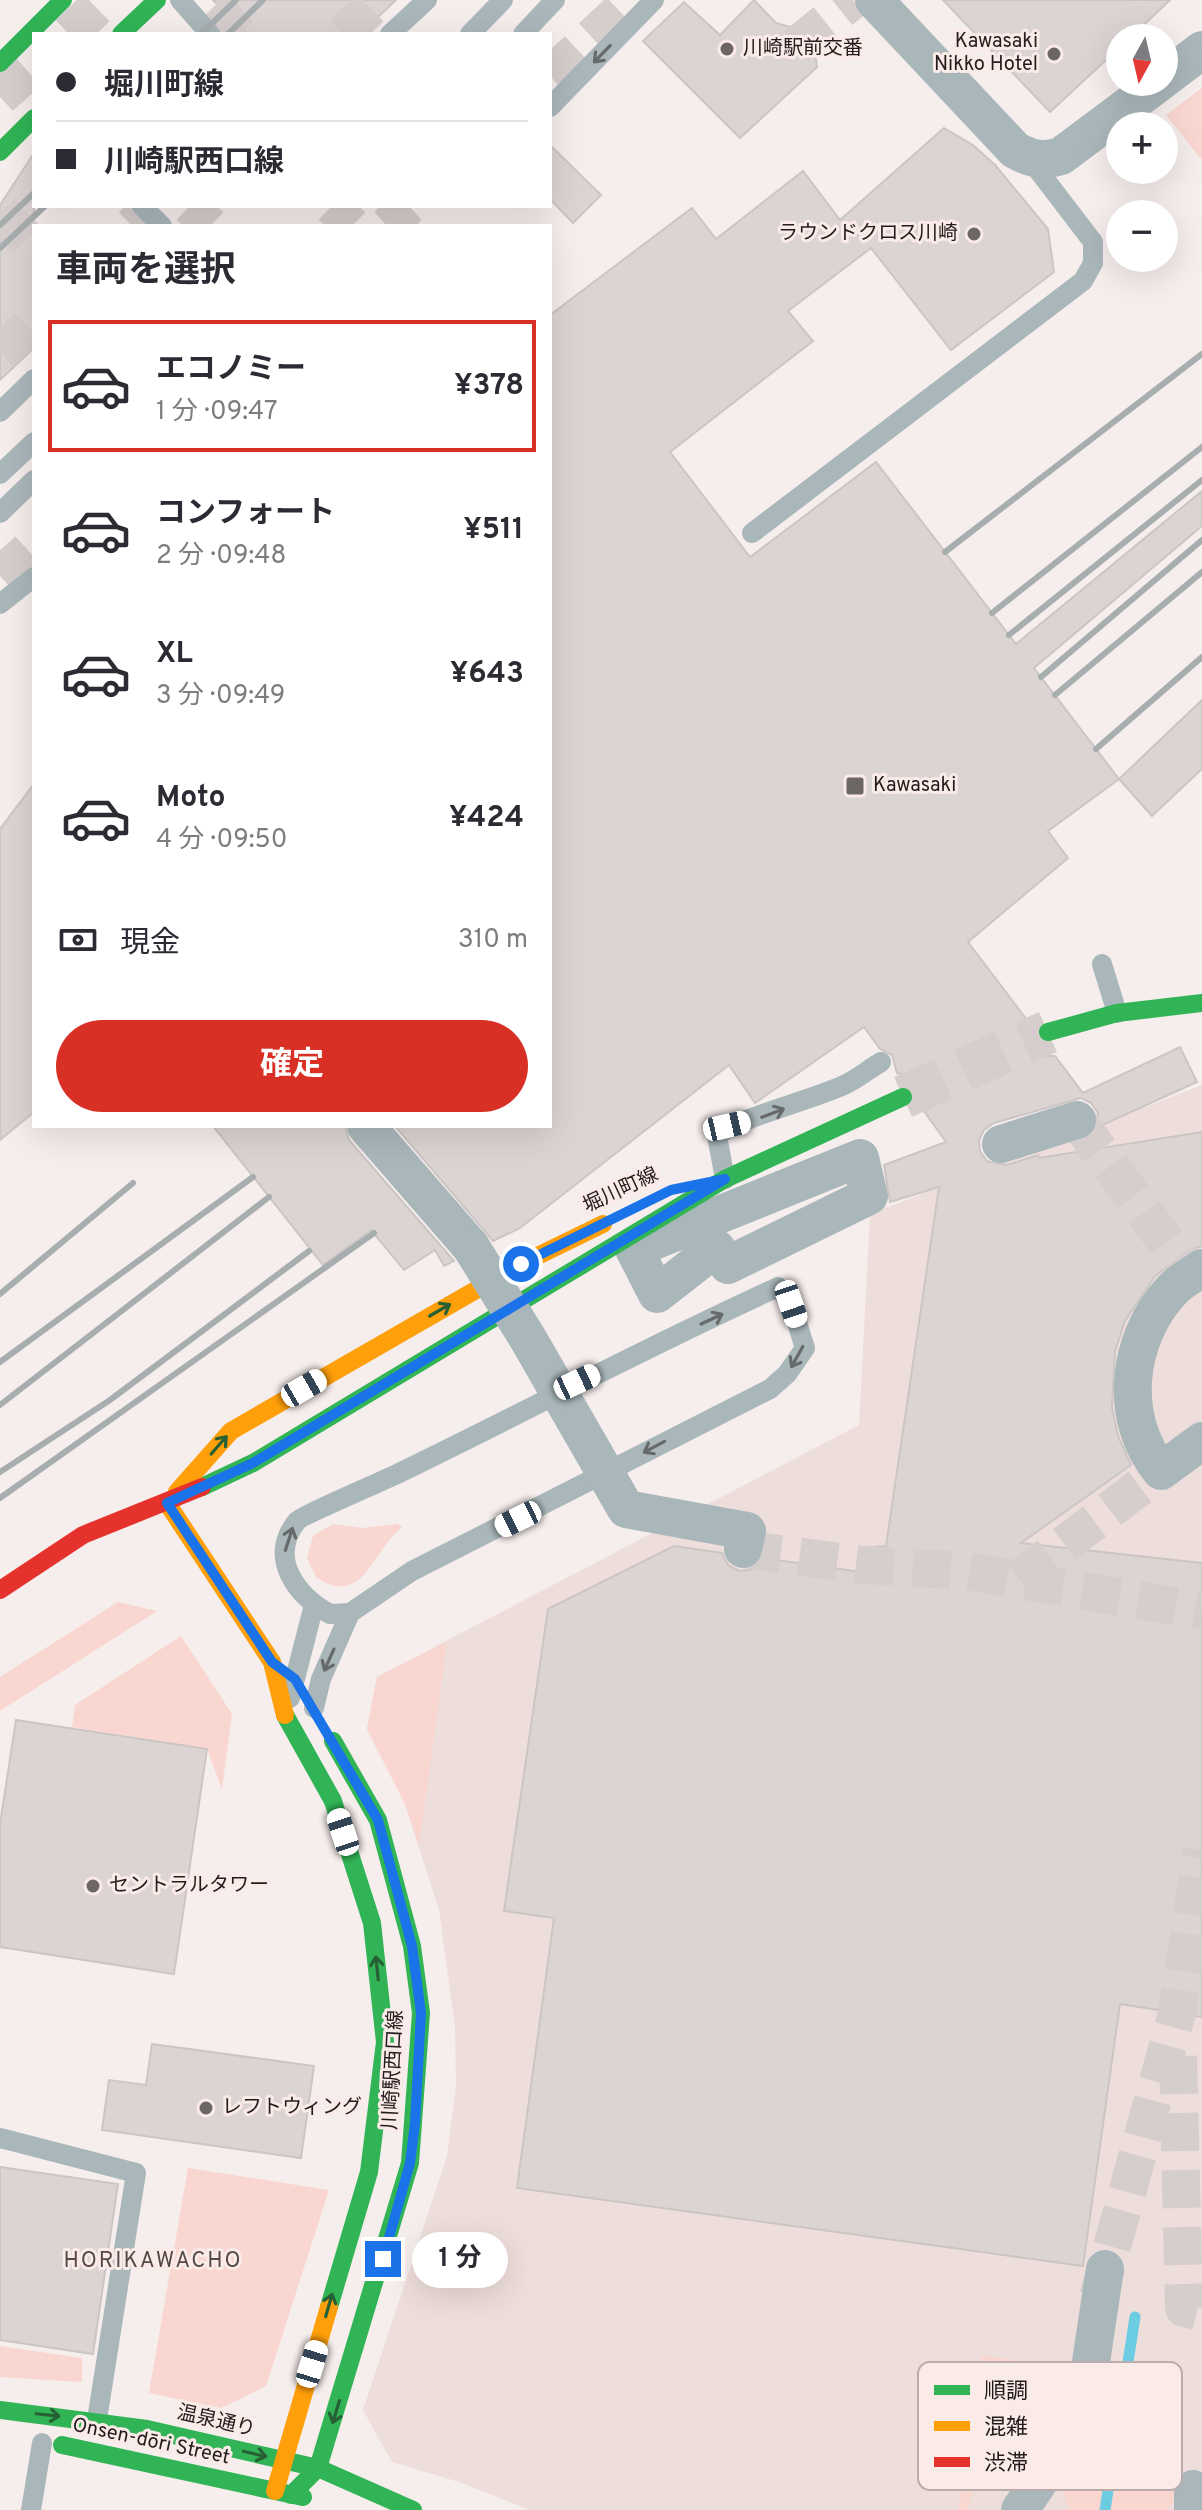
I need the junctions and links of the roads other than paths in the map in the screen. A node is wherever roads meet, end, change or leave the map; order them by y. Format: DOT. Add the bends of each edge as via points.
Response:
graph roads {
  1 [pos="63,0"];
  2 [pos="157,0"];
  3 [pos="180,0"];
  4 [pos="427,0"];
  5 [pos="503,0"];
  6 [pos="555,0"];
  7 [pos="654,0"];
  8 [pos="874,0"];
  9 [pos="123,32"];
  10 [pos="208,32"];
  11 [pos="392,32"];
  12 [pos="472,32"];
  13 [pos="525,32"];
  14 [pos="1202,50"];
  15 [pos="0,63"];
  16 [pos="1178,68"];
  17 [pos="1141,96"];
  18 [pos="552,105"];
  19 [pos="32,120"];
  20 [pos="0,152"];
  21 [pos="1028,157"];
  22 [pos="144,208"];
  23 [pos="160,224"];
  24 [pos="32,381"];
  25 [pos="0,412"];
  26 [pos="32,444"];
  27 [pos="0,474"];
  28 [pos="32,482"];
  29 [pos="0,513"];
  30 [pos="752,533"];
  31 [pos="32,578"];
  32 [pos="5,592"];
  33 [pos="1102,964"];
  34 [pos="1202,1003"];
  35 [pos="1117,1013"];
  36 [pos="1048,1032"];
  37 [pos="881,1062"];
  38 [pos="903,1097"];
  39 [pos="1077,1120"];
  40 [pos="368,1128"];
  41 [pos="1001,1144"];
  42 [pos="725,1179"];
  43 [pos="657,1197"];
  44 [pos="625,1233"];
  45 [pos="1198,1278"];
  46 [pos="1202,1441"];
  47 [pos="167,1503"];
  48 [pos="743,1549"];
  49 [pos="0,1590"];
  50 [pos="314,1605"];
  51 [pos="350,1613"];
  52 [pos="272,1662"];
  53 [pos="295,1679"];
  54 [pos="314,1708"];
  55 [pos="286,1717"];
  56 [pos="0,2138"];
  57 [pos="1105,2269"];
  58 [pos="1091,2362"];
  59 [pos="0,2410"];
  60 [pos="97,2421"];
  61 [pos="35,2442"];
  62 [pos="91,2449"];
  63 [pos="318,2468"];
  64 [pos="1037,2490"];
  65 [pos="290,2491"];
  66 [pos="359,2507"];
  67 [pos="31,2510"];
  68 [pos="381,2510"];
  69 [pos="413,2510"];
  70 [pos="1019,2510"];
  1 -- 15 [label="street"];
  2 -- 9 [label="street"];
  3 -- 10 [label="lane"];
  4 -- 11 [label="lane"];
  5 -- 12 [label="lane"];
  6 -- 13 [label="lane"];
  7 -- 18 [label="lane, one-way"];
  8 -- 21 [label="street" via="1015,150"];
  14 -- 16 [label="street"];
  17 -- 21 [label="street" via="1061,156"];
  19 -- 20 [label="street"];
  21 -- 30 [label="lane" via="1093,242 1093,263 1083,281"];
  22 -- 23 [label="lane"];
  24 -- 25 [label="lane"];
  26 -- 27 [label="lane"];
  28 -- 29 [label="lane"];
  31 -- 32 [label="lane"];
  33 -- 35 [label="lane"];
  34 -- 35 [label="street"];
  35 -- 36 [label="street"];
  42 -- 37 [label="lane, one-way" via="717,1136 727,1126 844,1085"];
  38 -- 42 [label="street"];
  39 -- 41 [label="street"];
  40 -- 48 [label="street, bridge" via="478,1252 626,1509 747,1531"];
  42 -- 43 [label="street, 堀川町線"];
  42 -- 47 [label="street, 堀川町線" via="253,1463"];
  44 -- 44 [label="street" via="775,1192 860,1158 869,1196 728,1265 716,1248 657,1294"];
  47 -- 44 [label="street, 堀川町線, one-way" via="231,1431 521,1264"];
  45 -- 46 [label="street" via="1172,1289 1147,1325 1133,1368 1133,1412 1147,1454 1161,1471"];
  47 -- 49 [label="street, 堀川町線" via="83,1535"];
  47 -- 52 [label="street, 川崎駅西口線"];
  50 -- 51 [label="lane" via="330,1614"];
  50 -- 51 [label="lane, one-way" via="286,1571 287,1541 299,1518 344,1501 778,1287 791,1304 805,1348 770,1389 412,1571"];
  50 -- 53 [label="lane"];
  51 -- 54 [label="lane, one-way"];
  52 -- 53 [label="street, 川崎駅西口線"];
  52 -- 55 [label="street, 川崎駅西口線"];
  53 -- 54 [label="street, 川崎駅西口線"];
  53 -- 55 [label="lane"];
  54 -- 63 [label="street, 川崎駅西口線, one-way" via="378,1820 412,1946 421,2013 410,2163"];
  65 -- 55 [label="street, 川崎駅西口線, one-way" via="369,2172 385,2042 372,1923 333,1801"];
  56 -- 60 [label="lane" via="136,2173"];
  57 -- 58 [label="street"];
  59 -- 60 [label="street, 温泉通り, one-way"];
  60 -- 62 [label="lane"];
  60 -- 65 [label="street, 温泉通り, one-way"];
  61 -- 62 [label="street, Onsen-dōri Street"];
  61 -- 67 [label="lane"];
  62 -- 65 [label="street, Onsen-dōri Street"];
  63 -- 65 [label="street, 川崎駅西口線"];
  63 -- 65 [label="street, 温泉通り"];
  63 -- 69 [label="street, 温泉通り"];
  64 -- 70 [label="street"];
  66 -- 68 [label="street"];
}
